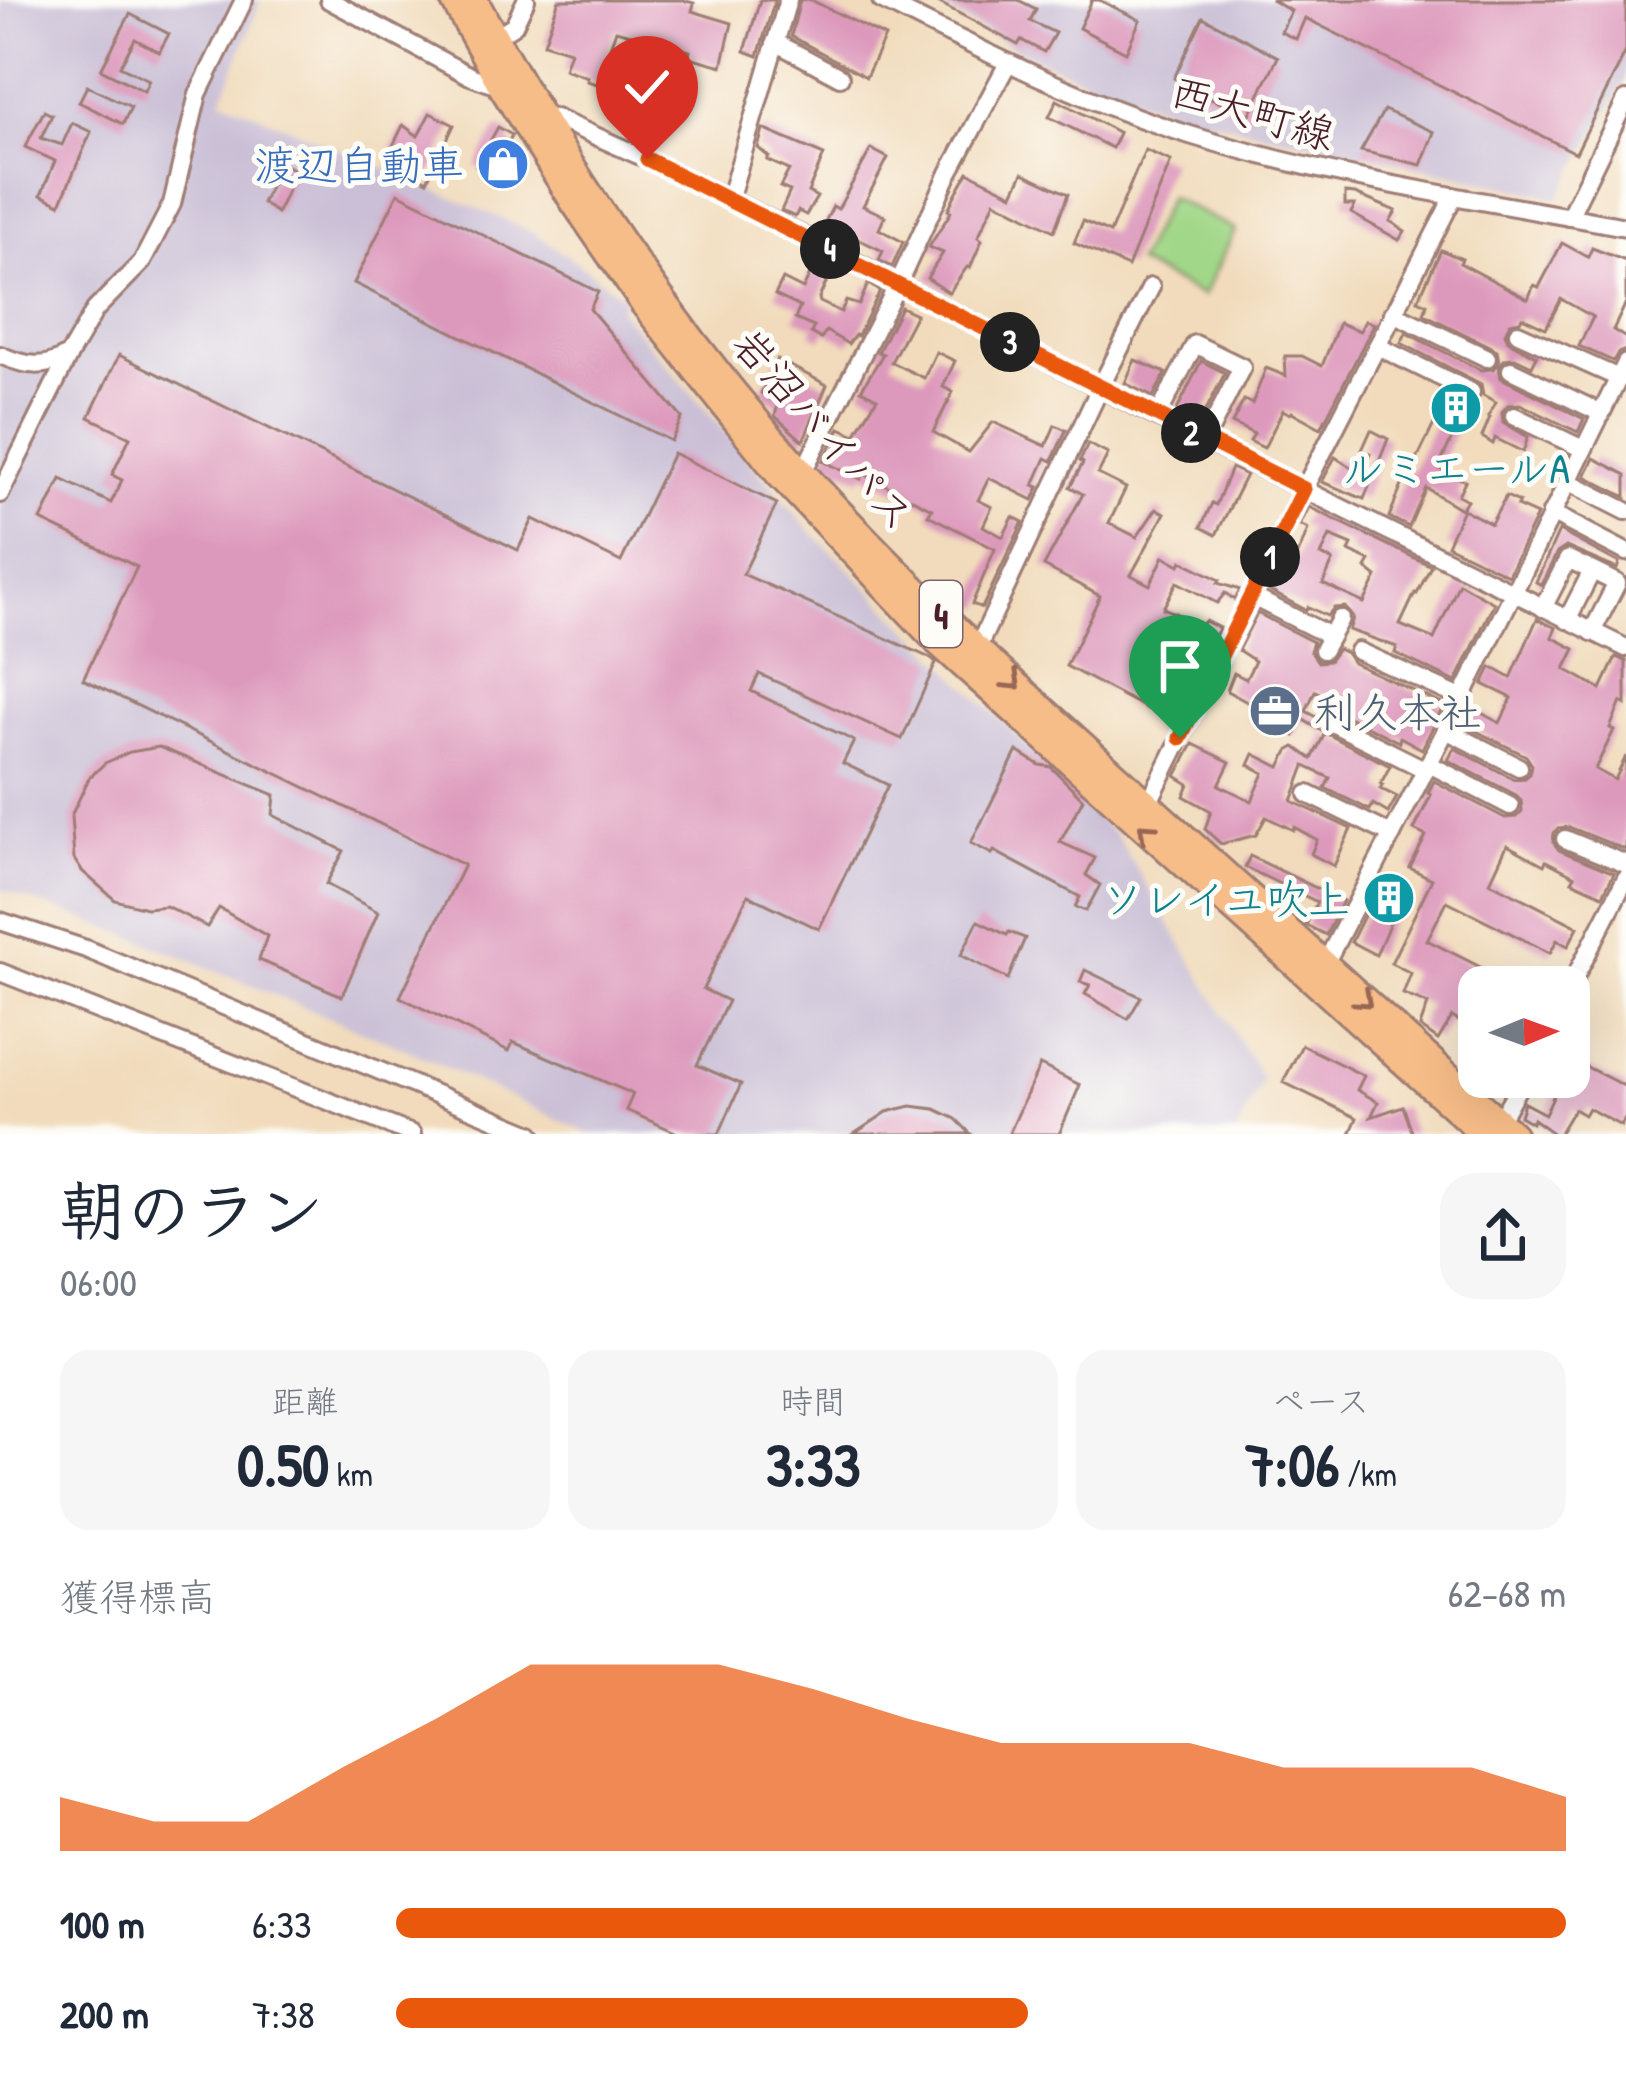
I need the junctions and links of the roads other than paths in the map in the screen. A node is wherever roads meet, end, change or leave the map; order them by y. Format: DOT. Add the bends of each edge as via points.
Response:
graph roads {
  1 [pos="244,0"];
  2 [pos="328,0"];
  3 [pos="453,0"];
  4 [pos="475,0"];
  5 [pos="526,0"];
  6 [pos="788,0"];
  7 [pos="881,0"];
  8 [pos="495,37"];
  9 [pos="776,42"];
  10 [pos="1008,63"];
  11 [pos="840,77"];
  12 [pos="502,88"];
  13 [pos="1626,100"];
  14 [pos="541,117"];
  15 [pos="1454,196"];
  16 [pos="729,200"];
  17 [pos="1569,217"];
  18 [pos="1626,227"];
  19 [pos="898,284"];
  20 [pos="1151,287"];
  21 [pos="1394,313"];
  22 [pos="1518,333"];
  23 [pos="1376,346"];
  24 [pos="70,353"];
  25 [pos="0,355"];
  26 [pos="1487,358"];
  27 [pos="1510,370"];
  28 [pos="1622,370"];
  29 [pos="1100,388"];
  30 [pos="1471,392"];
  31 [pos="1601,413"];
  32 [pos="1514,416"];
  33 [pos="1157,417"];
  34 [pos="1204,440"];
  35 [pos="1583,449"];
  36 [pos="803,472"];
  37 [pos="1567,481"];
  38 [pos="1304,489"];
  39 [pos="0,494"];
  40 [pos="1626,511"];
  41 [pos="1551,513"];
  42 [pos="1626,552"];
  43 [pos="1592,571"];
  44 [pos="1511,592"];
  45 [pos="1251,596"];
  46 [pos="1544,608"];
  47 [pos="1568,620"];
  48 [pos="1592,632"];
  49 [pos="1331,635"];
  50 [pos="1626,648"];
  51 [pos="977,649"];
  52 [pos="1358,651"];
  53 [pos="1461,698"];
  54 [pos="1334,724"];
  55 [pos="1446,730"];
  56 [pos="1427,767"];
  57 [pos="1519,767"];
  58 [pos="1308,794"];
  59 [pos="1148,804"];
  60 [pos="1510,806"];
  61 [pos="1393,835"];
  62 [pos="1565,839"];
  63 [pos="1626,865"];
  64 [pos="1626,878"];
  65 [pos="1618,912"];
  66 [pos="0,921"];
  67 [pos="1325,964"];
  68 [pos="1584,966"];
  69 [pos="0,972"];
  70 [pos="1514,1098"];
  71 [pos="1497,1131"];
  72 [pos="412,1134"];
  73 [pos="532,1134"];
  1 -- 24 [label="street" via="198,94 172,205 142,262 95,310"];
  2 -- 12 [label="street"];
  3 -- 12 [label="highway, 岩沼バイパス / 4"];
  4 -- 8 [label="highway, 岩沼バイパス / 4"];
  5 -- 8 [label="street" via="514,26"];
  6 -- 9 [label="street"];
  7 -- 10 [label="street, 西大町線"];
  8 -- 14 [label="highway, 岩沼バイパス / 4"];
  9 -- 11 [label="street"];
  9 -- 16 [label="street"];
  10 -- 15 [label="street, 西大町線" via="1185,134"];
  10 -- 19 [label="street"];
  71 -- 12 [label="highway, 岩沼バイパス / 4, one-way" via="937,642 840,542 643,304"];
  13 -- 17 [label="street"];
  14 -- 16 [label="street"];
  14 -- 36 [label="highway, 岩沼バイパス / 4" via="632,258"];
  15 -- 17 [label="street, 西大町線"];
  15 -- 21 [label="street"];
  16 -- 19 [label="street"];
  17 -- 18 [label="street, 西大町線"];
  19 -- 29 [label="street"];
  19 -- 36 [label="street"];
  20 -- 29 [label="street"];
  21 -- 23 [label="street"];
  21 -- 26 [label="street"];
  22 -- 28 [label="street"];
  23 -- 30 [label="street"];
  23 -- 38 [label="street"];
  24 -- 25 [label="street" via="46,365"];
  24 -- 39 [label="street"];
  27 -- 31 [label="street"];
  28 -- 31 [label="street"];
  29 -- 33 [label="street"];
  29 -- 51 [label="street"];
  31 -- 35 [label="street"];
  32 -- 35 [label="street"];
  33 -- 34 [label="street"];
  33 -- 34 [label="street" via="1196,344 1211,351 1242,367"];
  34 -- 38 [label="street"];
  35 -- 37 [label="street"];
  36 -- 51 [label="highway, 岩沼バイパス / 4"];
  37 -- 40 [label="street"];
  37 -- 41 [label="street"];
  38 -- 44 [label="street"];
  38 -- 45 [label="street"];
  41 -- 42 [label="street"];
  41 -- 44 [label="street"];
  43 -- 46 [label="street" via="1568,559"];
  43 -- 47 [label="street"];
  43 -- 48 [label="street" via="1617,583"];
  44 -- 46 [label="street"];
  44 -- 53 [label="street"];
  45 -- 49 [label="street"];
  45 -- 59 [label="street"];
  46 -- 47 [label="street"];
  47 -- 48 [label="street"];
  48 -- 50 [label="street"];
  51 -- 59 [label="highway, 岩沼バイパス / 4, one-way"];
  52 -- 53 [label="street"];
  53 -- 55 [label="street"];
  54 -- 56 [label="street"];
  55 -- 56 [label="street"];
  55 -- 57 [label="street"];
  56 -- 60 [label="street"];
  56 -- 61 [label="street"];
  58 -- 61 [label="street"];
  59 -- 67 [label="highway, 岩沼バイパス / 4"];
  61 -- 67 [label="street"];
  62 -- 63 [label="street"];
  64 -- 65 [label="street"];
  65 -- 68 [label="street"];
  66 -- 73 [label="street"];
  67 -- 71 [label="highway, 岩沼バイパス / 4, one-way"];
  69 -- 72 [label="street"];
  70 -- 71 [label="street"];
}
